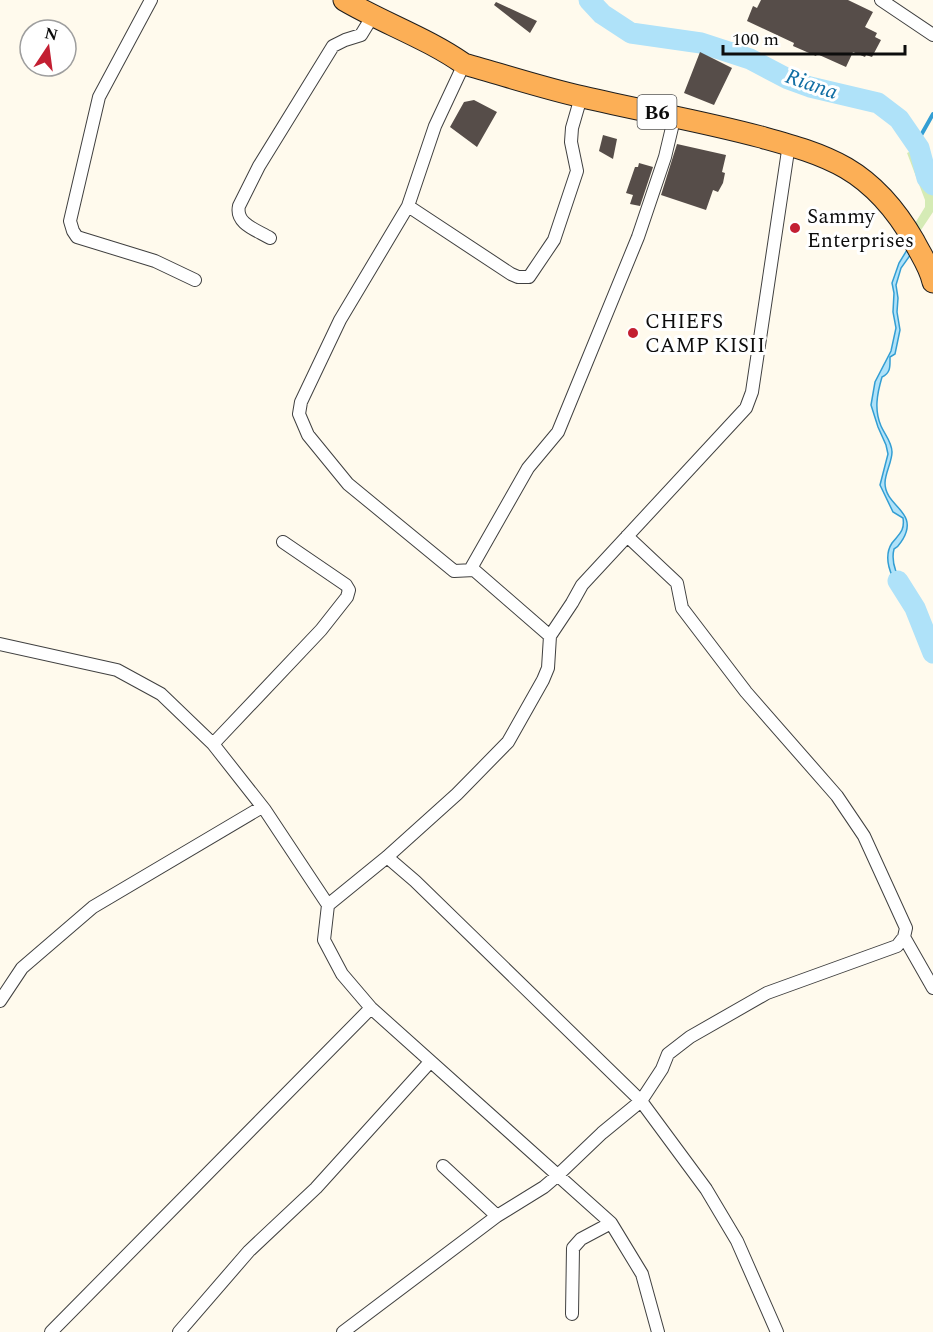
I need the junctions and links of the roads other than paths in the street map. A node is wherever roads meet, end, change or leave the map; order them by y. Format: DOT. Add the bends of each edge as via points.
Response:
graph roads {
  1 [pos="151,0"];
  2 [pos="344,0"];
  3 [pos="881,0"];
  4 [pos="372,17"];
  5 [pos="933,35"];
  6 [pos="464,64"];
  7 [pos="581,97"];
  8 [pos="674,119"];
  9 [pos="789,144"];
  10 [pos="408,206"];
  11 [pos="270,238"];
  12 [pos="195,279"];
  13 [pos="933,282"];
  14 [pos="627,536"];
  15 [pos="283,542"];
  16 [pos="470,570"];
  17 [pos="550,636"];
  18 [pos="0,644"];
  19 [pos="213,744"];
  20 [pos="262,807"];
  21 [pos="387,857"];
  22 [pos="328,905"];
  23 [pos="904,937"];
  24 [pos="933,988"];
  25 [pos="0,1001"];
  26 [pos="371,1008"];
  27 [pos="430,1062"];
  28 [pos="641,1101"];
  29 [pos="443,1166"];
  30 [pos="558,1175"];
  31 [pos="496,1216"];
  32 [pos="611,1222"];
  33 [pos="572,1314"];
  34 [pos="56,1330"];
  35 [pos="655,1331"];
  36 [pos="178,1332"];
  37 [pos="343,1332"];
  38 [pos="777,1332"];
  1 -- 12 [label="street" via="99,97 70,221 77,237 155,261"];
  2 -- 4 [label="highway, B6"];
  3 -- 5 [label="street"];
  4 -- 6 [label="highway, B6"];
  4 -- 11 [label="street" via="361,35 333,46 259,166 239,206 241,221"];
  6 -- 7 [label="highway, B6"];
  6 -- 10 [label="street" via="435,126"];
  7 -- 8 [label="highway, B6"];
  7 -- 10 [label="street" via="571,142 577,171 554,240 529,277 511,274"];
  8 -- 9 [label="highway, B6"];
  8 -- 16 [label="street" via="638,237 558,432 528,468"];
  9 -- 13 [label="highway, B6" via="847,169 883,199 907,229"];
  9 -- 14 [label="street" via="752,392 746,408"];
  10 -- 16 [label="street" via="340,320 299,414 308,435 348,484 454,571"];
  14 -- 17 [label="street" via="582,585"];
  14 -- 23 [label="street" via="677,583 682,608 746,692 837,796 864,836 906,928"];
  15 -- 19 [label="street" via="343,582 349,590 347,597 321,630"];
  16 -- 17 [label="street"];
  17 -- 21 [label="street" via="548,668 508,742"];
  18 -- 19 [label="street" via="117,670 161,694"];
  19 -- 20 [label="street"];
  20 -- 22 [label="street"];
  20 -- 25 [label="street" via="93,907 22,968"];
  21 -- 22 [label="street"];
  21 -- 28 [label="street"];
  22 -- 26 [label="street" via="324,940 342,974"];
  23 -- 24 [label="street"];
  23 -- 28 [label="street" via="897,946 767,993 690,1036 668,1054"];
  26 -- 27 [label="street"];
  26 -- 34 [label="street"];
  27 -- 30 [label="street"];
  27 -- 36 [label="street" via="316,1188 249,1251"];
  28 -- 30 [label="street"];
  28 -- 38 [label="street" via="727,1224"];
  29 -- 31 [label="street"];
  30 -- 31 [label="street"];
  30 -- 32 [label="street"];
  31 -- 37 [label="street"];
  32 -- 33 [label="street" via="573,1248"];
  32 -- 35 [label="street" via="642,1274"];
}
